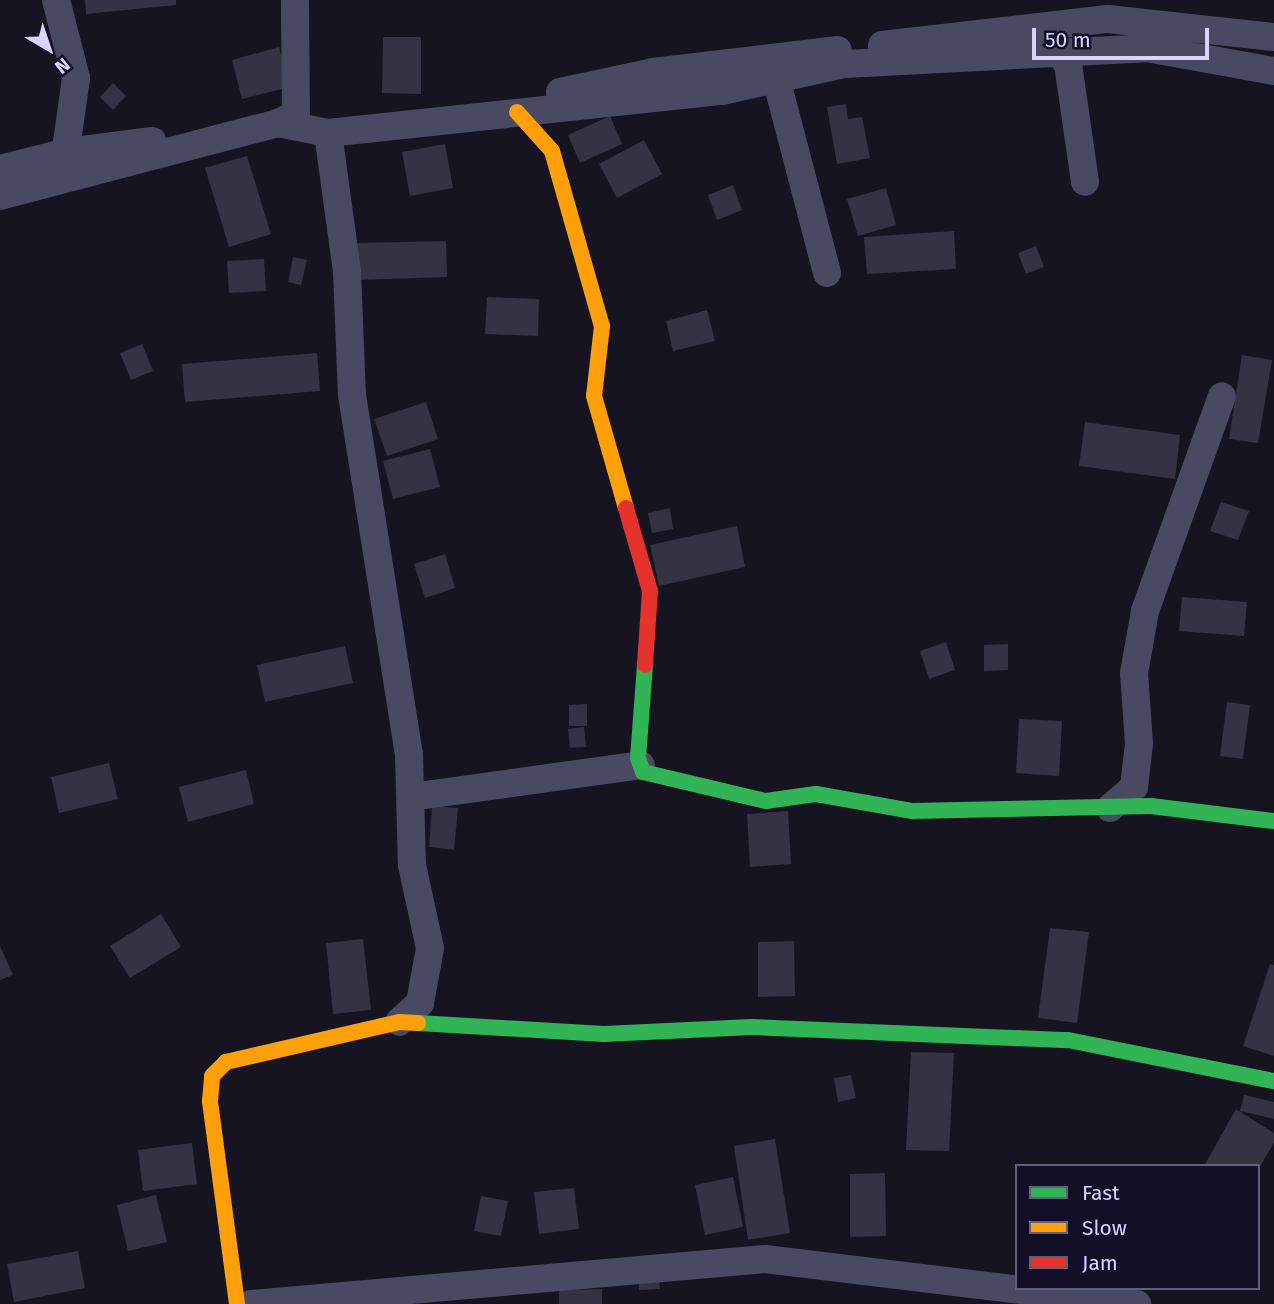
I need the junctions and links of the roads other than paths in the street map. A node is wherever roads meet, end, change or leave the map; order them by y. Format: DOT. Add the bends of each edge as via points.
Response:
graph roads {
  1 [pos="56,0"];
  2 [pos="295,0"];
  3 [pos="1274,37"];
  4 [pos="1059,52"];
  5 [pos="771,57"];
  6 [pos="1274,71"];
  7 [pos="517,113"];
  8 [pos="287,122"];
  9 [pos="328,132"];
  10 [pos="0,169"];
  11 [pos="76,176"];
  12 [pos="1084,182"];
  13 [pos="0,196"];
  14 [pos="827,273"];
  15 [pos="1222,396"];
  16 [pos="640,765"];
  17 [pos="411,797"];
  18 [pos="1110,808"];
  19 [pos="1274,821"];
  20 [pos="399,1022"];
  21 [pos="1274,1081"];
  22 [pos="1015,1289"];
  23 [pos="1021,1290"];
  24 [pos="237,1304"];
  25 [pos="251,1304"];
  26 [pos="1137,1304"];
  1 -- 11 [label="street" via="76,78 68,142"];
  2 -- 8 [label="street"];
  3 -- 5 [label="street" via="1108,19"];
  4 -- 6 [label="street" via="1147,48"];
  4 -- 7 [label="street" via="845,64 722,91"];
  4 -- 12 [label="street" via="1068,64"];
  5 -- 8 [label="street" via="653,72 532,98"];
  5 -- 14 [label="street"];
  7 -- 9 [label="street"];
  7 -- 16 [label="street" via="534,125 552,151 601,326 594,396 650,591"];
  8 -- 9 [label="street"];
  8 -- 10 [label="street" via="67,152"];
  8 -- 11 [label="street"];
  9 -- 17 [label="street" via="347,272 352,395"];
  11 -- 13 [label="street"];
  15 -- 18 [label="street" via="1145,611 1134,673 1139,744 1134,787"];
  16 -- 17 [label="street"];
  16 -- 18 [label="street" via="660,779 728,788 766,801 816,794 912,811"];
  17 -- 20 [label="street" via="412,865 430,948 429,971 420,1003"];
  18 -- 19 [label="street" via="1204,809"];
  20 -- 21 [label="street" via="604,1034 752,1027 1068,1040"];
  20 -- 24 [label="street" via="226,1062 212,1076 209,1101"];
  22 -- 25 [label="street" via="765,1259"];
  23 -- 26 [label="street"];
}
